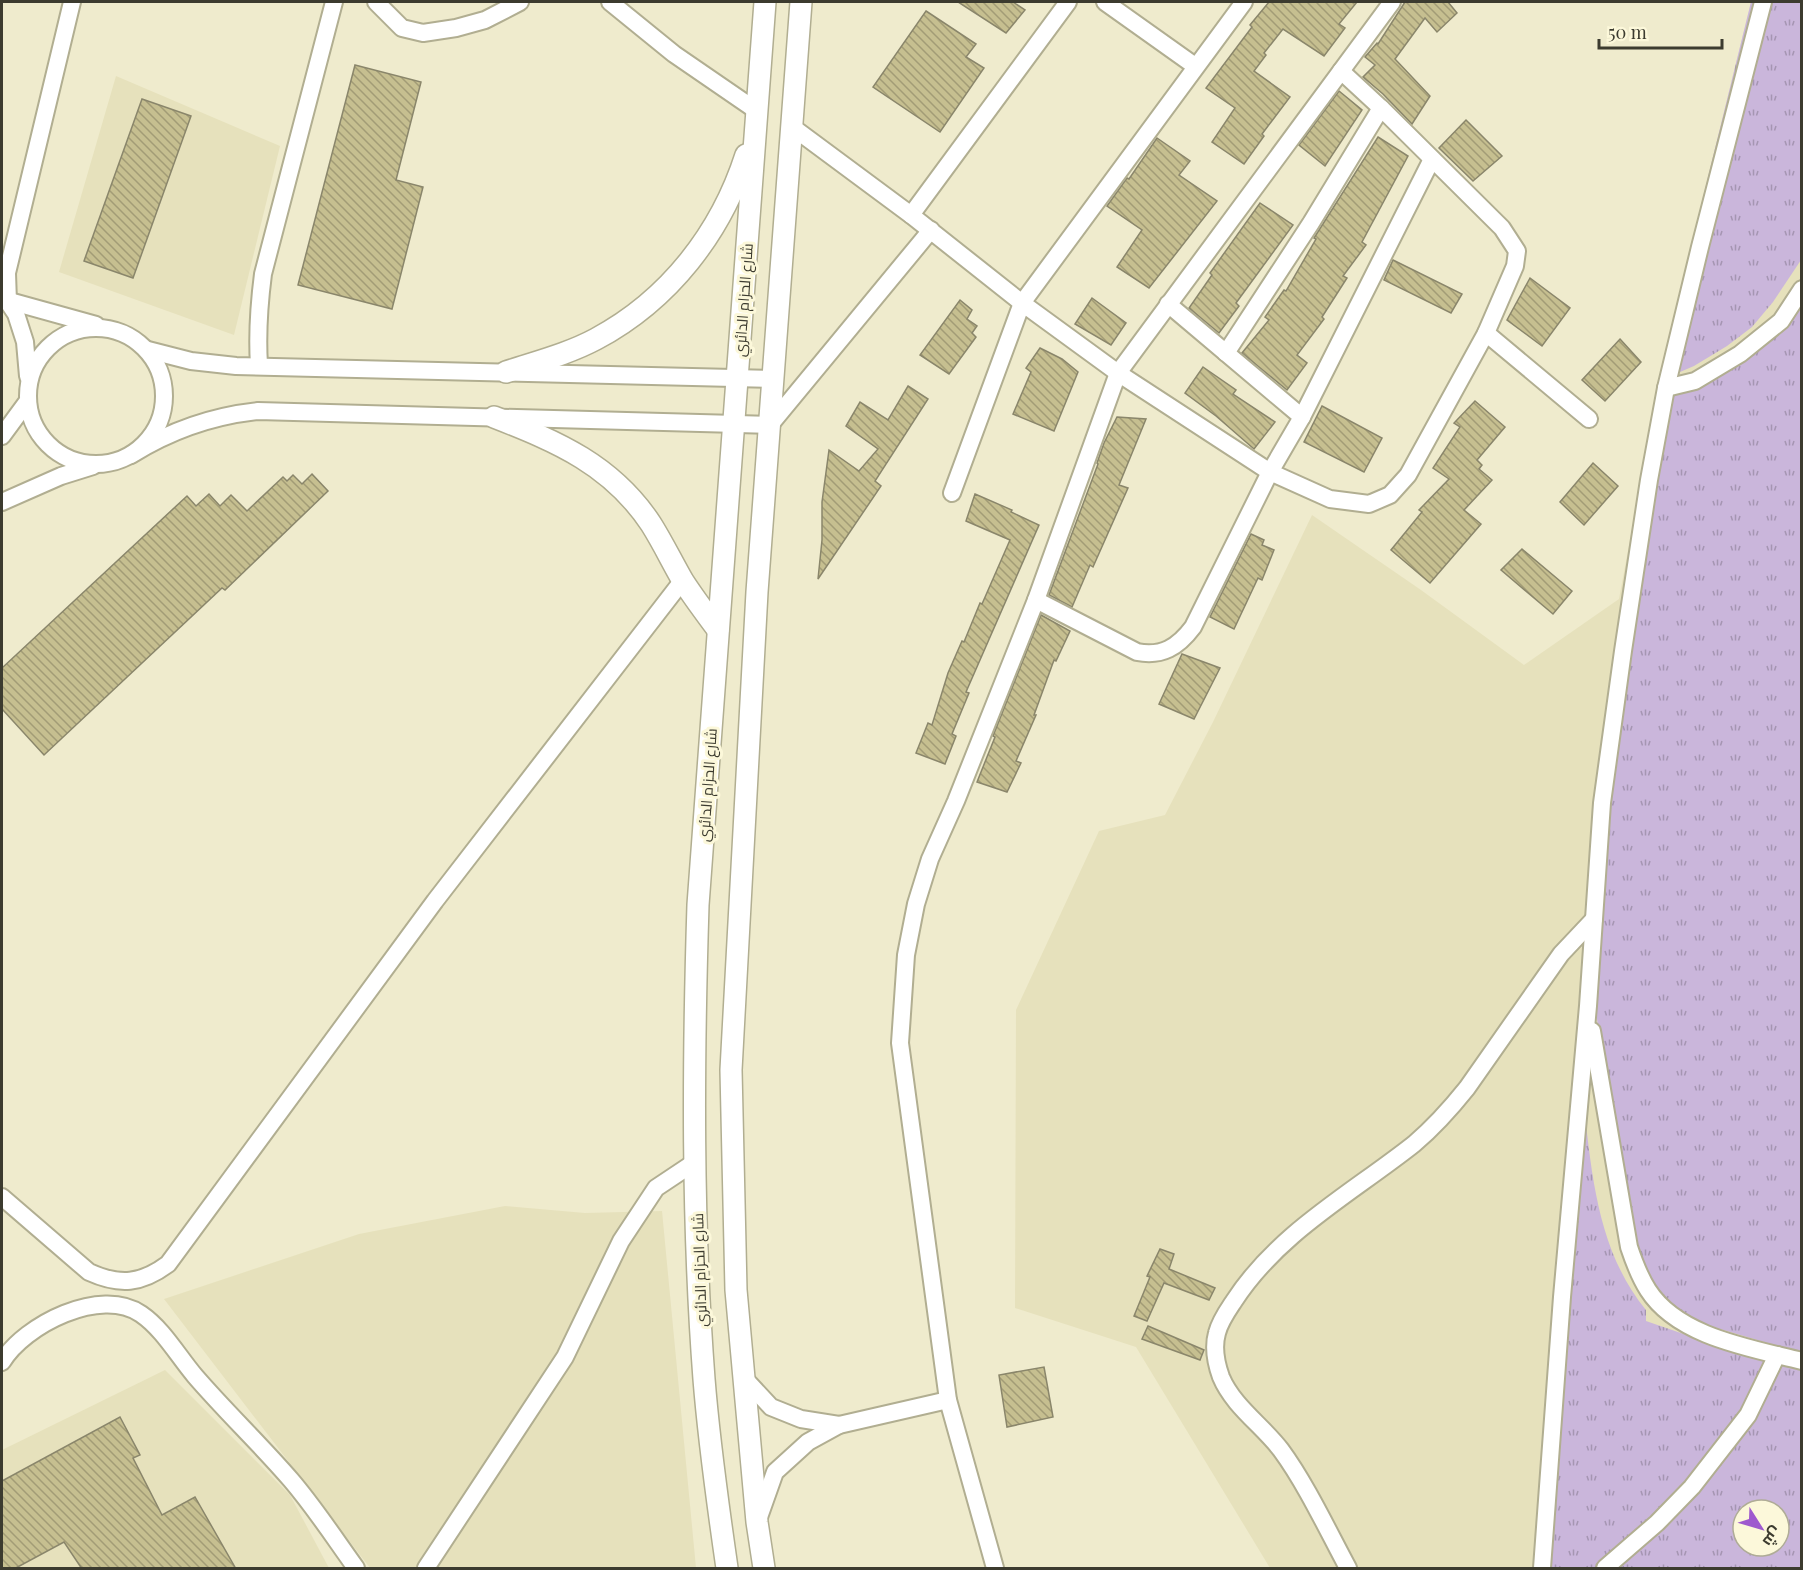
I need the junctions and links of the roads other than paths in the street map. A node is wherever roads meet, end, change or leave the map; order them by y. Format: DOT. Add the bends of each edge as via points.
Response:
graph roads {
  1 [pos="72,2"];
  2 [pos="334,2"];
  3 [pos="376,2"];
  4 [pos="520,2"];
  5 [pos="610,2"];
  6 [pos="765,2"];
  7 [pos="801,2"];
  8 [pos="1068,2"];
  9 [pos="1106,2"];
  10 [pos="1244,2"];
  11 [pos="1392,2"];
  12 [pos="1763,2"];
  13 [pos="1195,66"];
  14 [pos="1341,71"];
  15 [pos="1381,108"];
  16 [pos="756,117"];
  17 [pos="791,126"];
  18 [pos="1432,159"];
  19 [pos="911,215"];
  20 [pos="930,231"];
  21 [pos="4,270"];
  22 [pos="1802,289"];
  23 [pos="5,300"];
  24 [pos="1022,303"];
  25 [pos="1168,304"];
  26 [pos="102,327"];
  27 [pos="1486,333"];
  28 [pos="148,350"];
  29 [pos="1226,352"];
  30 [pos="259,365"];
  31 [pos="506,372"];
  32 [pos="1118,373"];
  33 [pos="737,378"];
  34 [pos="773,379"];
  35 [pos="28,385"];
  36 [pos="1666,388"];
  37 [pos="27,402"];
  38 [pos="494,417"];
  39 [pos="1302,417"];
  40 [pos="1589,419"];
  41 [pos="733,424"];
  42 [pos="770,424"];
  43 [pos="2,436"];
  44 [pos="131,455"];
  45 [pos="98,465"];
  46 [pos="1270,472"];
  47 [pos="952,493"];
  48 [pos="2,502"];
  49 [pos="683,580"];
  50 [pos="1036,600"];
  51 [pos="718,630"];
  52 [pos="1593,919"];
  53 [pos="1588,1006"];
  54 [pos="695,1162"];
  55 [pos="2,1197"];
  56 [pos="1777,1354"];
  57 [pos="1802,1361"];
  58 [pos="2,1362"];
  59 [pos="744,1378"];
  60 [pos="948,1400"];
  61 [pos="839,1425"];
  62 [pos="757,1522"];
  63 [pos="356,1569"];
  64 [pos="426,1569"];
  65 [pos="727,1569"];
  66 [pos="764,1569"];
  67 [pos="995,1569"];
  68 [pos="1348,1569"];
  69 [pos="1542,1569"];
  70 [pos="1605,1569"];
  1 -- 21 [label="street"];
  2 -- 30 [label="street" via="263,274"];
  3 -- 4 [label="street" via="402,28 423,33 485,20"];
  5 -- 16 [label="street"];
  6 -- 16 [label="main road, شارع الحزام الدائري"];
  7 -- 17 [label="main road"];
  8 -- 19 [label="street"];
  9 -- 13 [label="street"];
  10 -- 13 [label="street"];
  11 -- 14 [label="street"];
  12 -- 36 [label="street"];
  13 -- 24 [label="street"];
  14 -- 15 [label="street"];
  14 -- 25 [label="street"];
  15 -- 18 [label="street"];
  15 -- 29 [label="street"];
  16 -- 31 [label="main road" via="741,172 718,219 690,263 662,293 595,339"];
  16 -- 33 [label="main road, شارع الحزام الدائري"];
  17 -- 19 [label="street"];
  17 -- 34 [label="main road"];
  18 -- 27 [label="street" via="1502,228 1517,251 1515,266"];
  18 -- 39 [label="street"];
  19 -- 20 [label="street"];
  20 -- 24 [label="street"];
  20 -- 42 [label="street"];
  21 -- 23 [label="street"];
  22 -- 36 [label="street" via="1776,326 1740,354 1695,381"];
  23 -- 26 [label="street"];
  23 -- 35 [label="street" via="25,342"];
  24 -- 32 [label="street"];
  24 -- 47 [label="street"];
  25 -- 29 [label="street"];
  25 -- 32 [label="street"];
  26 -- 28 [label="street" via="135,338"];
  26 -- 35 [label="street" via="68,333 54,342 37,361"];
  27 -- 40 [label="street"];
  27 -- 46 [label="street" via="1408,475 1390,495 1369,504 1330,499"];
  28 -- 30 [label="street" via="191,361"];
  28 -- 44 [label="street" via="159,367 164,406 147,442"];
  29 -- 39 [label="street"];
  30 -- 31 [label="street"];
  31 -- 33 [label="street"];
  32 -- 46 [label="street"];
  32 -- 50 [label="street"];
  33 -- 34 [label="street"];
  33 -- 41 [label="main road, شارع الحزام الدائري"];
  34 -- 42 [label="main road"];
  35 -- 37 [label="street"];
  36 -- 52 [label="street" via="1647,492 1604,792"];
  37 -- 43 [label="street"];
  37 -- 45 [label="street" via="32,423 43,440 59,454"];
  38 -- 41 [label="street"];
  38 -- 44 [label="street" via="249,412 179,429"];
  38 -- 49 [label="main road" via="552,440 606,475 650,523"];
  39 -- 46 [label="street"];
  41 -- 42 [label="street"];
  41 -- 51 [label="main road, شارع الحزام الدائري"];
  42 -- 59 [label="main road" via="756,603 731,1070 736,1290"];
  44 -- 45 [label="street"];
  45 -- 48 [label="street" via="61,476"];
  46 -- 50 [label="street" via="1193,627 1167,650 1151,655 1137,652"];
  49 -- 51 [label="main road"];
  49 -- 55 [label="street" via="435,902 168,1264 138,1280 105,1279 89,1272"];
  50 -- 60 [label="street" via="930,859 906,955 900,1043"];
  51 -- 54 [label="main road, شارع الحزام الدائري" via="698,905"];
  52 -- 53 [label="street"];
  52 -- 68 [label="street" via="1561,954 1451,1108 1414,1143 1338,1198 1273,1254 1240,1292 1217,1333 1215,1356 1221,1378 1291,1464"];
  53 -- 56 [label="street" via="1629,1247 1637,1271 1649,1292 1686,1325"];
  53 -- 69 [label="street"];
  54 -- 64 [label="street" via="656,1188 621,1240 565,1358"];
  54 -- 65 [label="main road, شارع الحزام الدائري" via="704,1379"];
  56 -- 57 [label="street"];
  56 -- 70 [label="street" via="1748,1414 1692,1487"];
  58 -- 63 [label="street" via="33,1331 73,1310 111,1304 141,1314 291,1480"];
  59 -- 61 [label="street" via="771,1407 801,1419"];
  59 -- 62 [label="main road"];
  60 -- 61 [label="street"];
  60 -- 67 [label="street"];
  61 -- 62 [label="street" via="808,1442 775,1472"];
  62 -- 66 [label="main road"];
}
